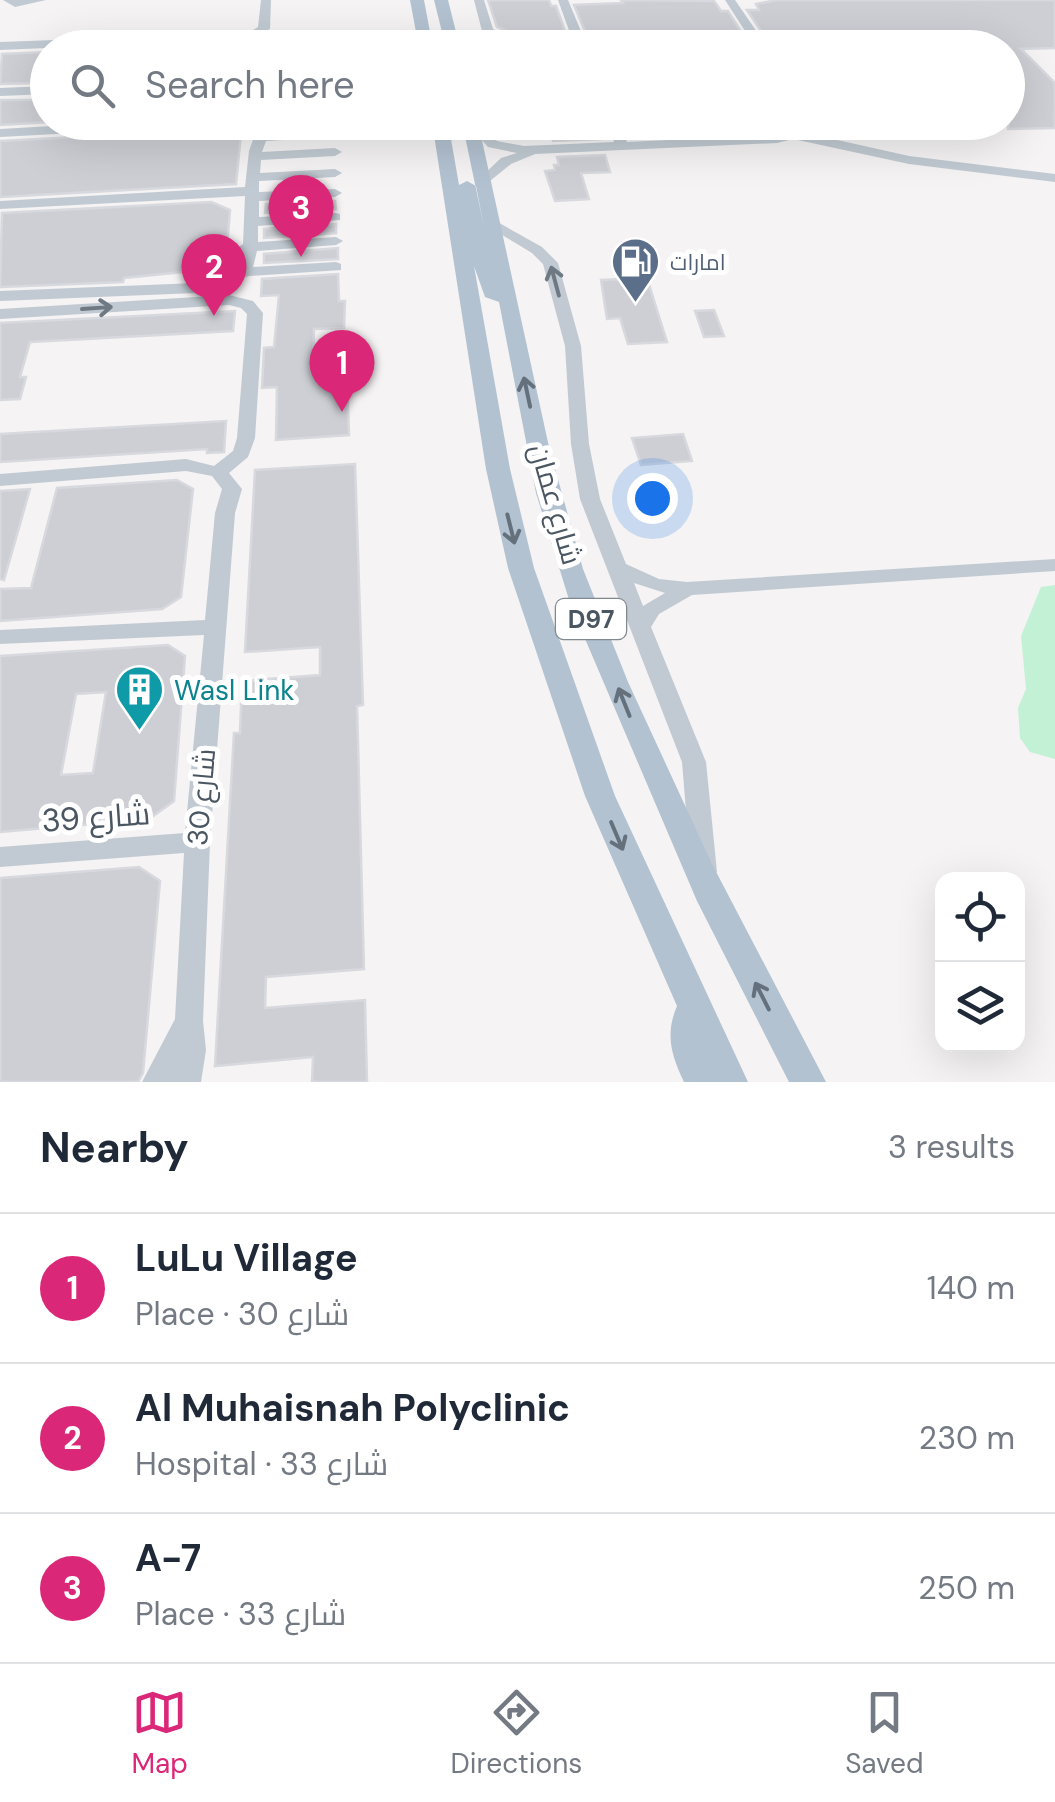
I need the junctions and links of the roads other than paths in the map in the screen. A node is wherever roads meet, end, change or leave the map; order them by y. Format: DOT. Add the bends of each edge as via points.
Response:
graph roads {
  1 [pos="8,0"];
  2 [pos="40,0"];
  3 [pos="266,0"];
  4 [pos="417,0"];
  5 [pos="441,0"];
  6 [pos="479,0"];
  7 [pos="563,0"];
  8 [pos="730,0"];
  9 [pos="421,26"];
  10 [pos="263,30"];
  11 [pos="418,30"];
  12 [pos="422,30"];
  13 [pos="448,30"];
  14 [pos="488,30"];
  15 [pos="575,30"];
  16 [pos="750,30"];
  17 [pos="30,45"];
  18 [pos="0,46"];
  19 [pos="30,91"];
  20 [pos="0,92"];
  21 [pos="30,131"];
  22 [pos="0,133"];
  23 [pos="254,140"];
  24 [pos="257,140"];
  25 [pos="293,140"];
  26 [pos="454,140"];
  27 [pos="456,140"];
  28 [pos="462,140"];
  29 [pos="487,140"];
  30 [pos="619,140"];
  31 [pos="692,140"];
  32 [pos="827,140"];
  33 [pos="258,146"];
  34 [pos="622,147"];
  35 [pos="541,150"];
  36 [pos="335,152"];
  37 [pos="335,173"];
  38 [pos="1055,178"];
  39 [pos="485,181"];
  40 [pos="252,190"];
  41 [pos="335,193"];
  42 [pos="0,204"];
  43 [pos="335,217"];
  44 [pos="250,222"];
  45 [pos="494,224"];
  46 [pos="336,241"];
  47 [pos="247,249"];
  48 [pos="336,267"];
  49 [pos="244,272"];
  50 [pos="179,287"];
  51 [pos="0,296"];
  52 [pos="0,314"];
  53 [pos="516,337"];
  54 [pos="139,471"];
  55 [pos="218,472"];
  56 [pos="0,480"];
  57 [pos="225,513"];
  58 [pos="1055,565"];
  59 [pos="615,567"];
  60 [pos="687,589"];
  61 [pos="216,621"];
  62 [pos="639,628"];
  63 [pos="0,637"];
  64 [pos="197,842"];
  65 [pos="0,857"];
  66 [pos="703,878"];
  67 [pos="693,1008"];
  68 [pos="189,1020"];
  69 [pos="157,1082"];
  70 [pos="186,1082"];
  71 [pos="702,1082"];
  72 [pos="730,1082"];
  73 [pos="808,1082"];
  1 -- 2 [label="street"];
  3 -- 10 [label="street"];
  4 -- 9 [label="main road"];
  5 -- 13 [label="main road"];
  6 -- 14 [label="street"];
  7 -- 15 [label="street"];
  8 -- 16 [label="street"];
  9 -- 11 [label="main road"];
  9 -- 12 [label="main road"];
  17 -- 18 [label="street"];
  19 -- 20 [label="street"];
  21 -- 22 [label="street"];
  23 -- 33 [label="street"];
  24 -- 33 [label="street"];
  25 -- 33 [label="street"];
  26 -- 67 [label="main road, شارع عمان / D97, one-way" via="498,470 521,568 600,796"];
  27 -- 53 [label="main road" via="483,265"];
  28 -- 39 [label="main road, شارع عمان / D97"];
  29 -- 35 [label="street"];
  30 -- 34 [label="street"];
  31 -- 34 [label="street"];
  32 -- 38 [label="street" via="934,164"];
  33 -- 36 [label="street"];
  33 -- 40 [label="street"];
  34 -- 35 [label="street"];
  35 -- 39 [label="street" via="506,161"];
  37 -- 40 [label="street"];
  39 -- 45 [label="main road, شارع عمان / D97"];
  40 -- 41 [label="street"];
  40 -- 42 [label="street"];
  40 -- 44 [label="street"];
  43 -- 44 [label="street"];
  44 -- 47 [label="street"];
  45 -- 53 [label="main road, شارع عمان / D97"];
  59 -- 45 [label="street, one-way" via="584,470 573,346 550,263"];
  46 -- 47 [label="street"];
  47 -- 49 [label="street"];
  47 -- 50 [label="street" via="232,271"];
  48 -- 49 [label="street"];
  49 -- 50 [label="street" via="213,286"];
  50 -- 51 [label="street"];
  52 -- 55 [label="street, one-way" via="248,304 256,313 246,438 241,453"];
  66 -- 53 [label="main road, شارع عمان / D97, one-way" via="584,602 549,497"];
  54 -- 55 [label="street" via="186,465"];
  54 -- 56 [label="street"];
  54 -- 57 [label="street" via="207,482"];
  55 -- 57 [label="street, شارع 30" via="232,489"];
  57 -- 61 [label="street, شارع 30"];
  58 -- 60 [label="street"];
  59 -- 60 [label="street" via="640,580"];
  59 -- 62 [label="street"];
  60 -- 62 [label="street" via="662,602"];
  61 -- 63 [label="street"];
  61 -- 64 [label="street, شارع 30"];
  62 -- 66 [label="street" via="694,762"];
  64 -- 65 [label="street, شارع 39"];
  64 -- 68 [label="street, شارع 30"];
  73 -- 66 [label="main road, شارع عمان / D97, one-way"];
  67 -- 71 [label="main road" via="685,1036"];
  67 -- 72 [label="main road, شارع عمان / D97"];
  68 -- 69 [label="street, شارع 30"];
  68 -- 70 [label="street, شارع 30"];
}
